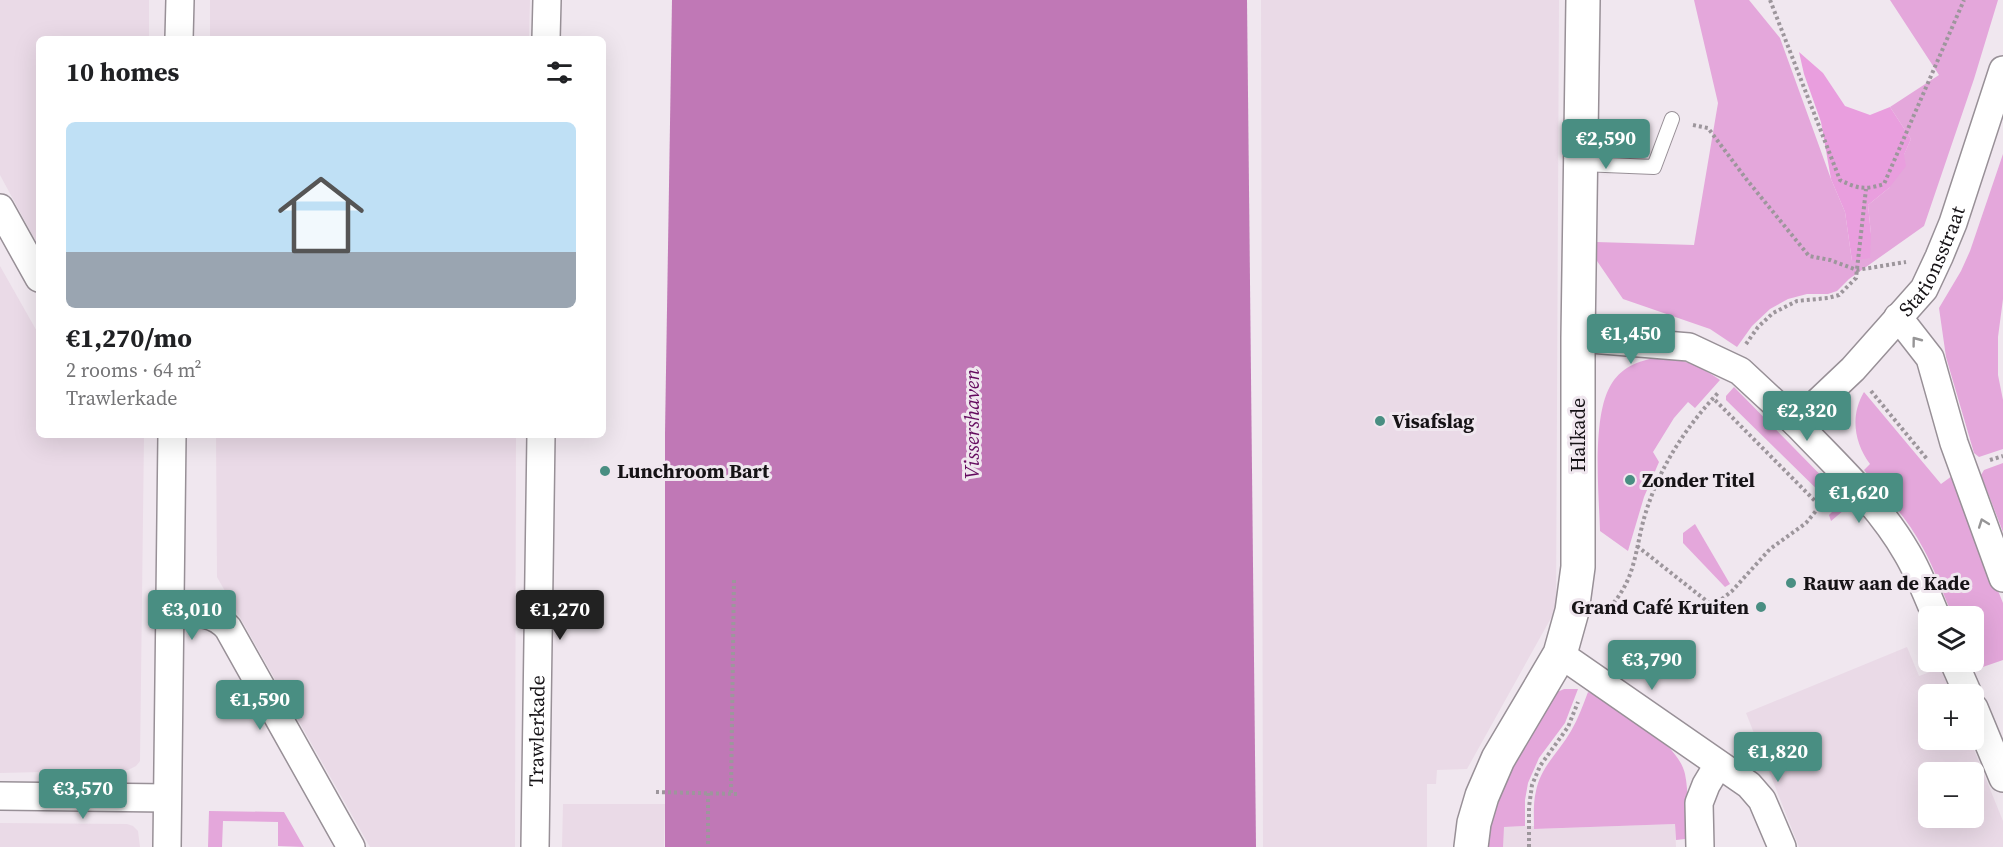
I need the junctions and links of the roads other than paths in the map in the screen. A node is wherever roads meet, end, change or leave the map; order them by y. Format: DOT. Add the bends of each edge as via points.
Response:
graph roads {
  1 [pos="180,0"];
  2 [pos="547,0"];
  3 [pos="1583,0"];
  4 [pos="179,36"];
  5 [pos="546,36"];
  6 [pos="2003,70"];
  7 [pos="1672,119"];
  8 [pos="1580,164"];
  9 [pos="0,208"];
  10 [pos="36,273"];
  11 [pos="1898,317"];
  12 [pos="1578,338"];
  13 [pos="1796,423"];
  14 [pos="172,438"];
  15 [pos="541,438"];
  16 [pos="2003,578"];
  17 [pos="1931,606"];
  18 [pos="170,612"];
  19 [pos="1560,654"];
  20 [pos="1984,732"];
  21 [pos="1718,765"];
  22 [pos="2003,778"];
  23 [pos="0,796"];
  24 [pos="167,798"];
  25 [pos="167,847"];
  26 [pos="351,847"];
  27 [pos="535,847"];
  28 [pos="1471,847"];
  29 [pos="1700,847"];
  30 [pos="1782,847"];
  1 -- 4 [label="street"];
  2 -- 5 [label="street"];
  3 -- 8 [label="street, Halkade"];
  6 -- 11 [label="street, Stationsstraat" via="1939,257 1923,288"];
  7 -- 8 [label="lane" via="1654,167"];
  8 -- 12 [label="street, Halkade"];
  9 -- 10 [label="street"];
  11 -- 13 [label="street" via="1853,369"];
  16 -- 11 [label="street, Stationsstraat, one-way" via="1962,468 1930,358"];
  12 -- 13 [label="street" via="1689,347 1740,371"];
  12 -- 19 [label="street, Halkade" via="1578,567 1572,611"];
  13 -- 17 [label="street" via="1888,524 1908,554"];
  14 -- 18 [label="street"];
  15 -- 27 [label="street, Trawlerkade"];
  18 -- 24 [label="street"];
  18 -- 26 [label="street" via="203,613 222,620"];
  19 -- 21 [label="street"];
  19 -- 28 [label="street, Halkade" via="1498,759 1482,796"];
  20 -- 22 [label="street"];
  21 -- 29 [label="street" via="1699,803"];
  21 -- 30 [label="street" via="1749,785 1762,800"];
  23 -- 24 [label="street"];
  24 -- 25 [label="street"];
}
